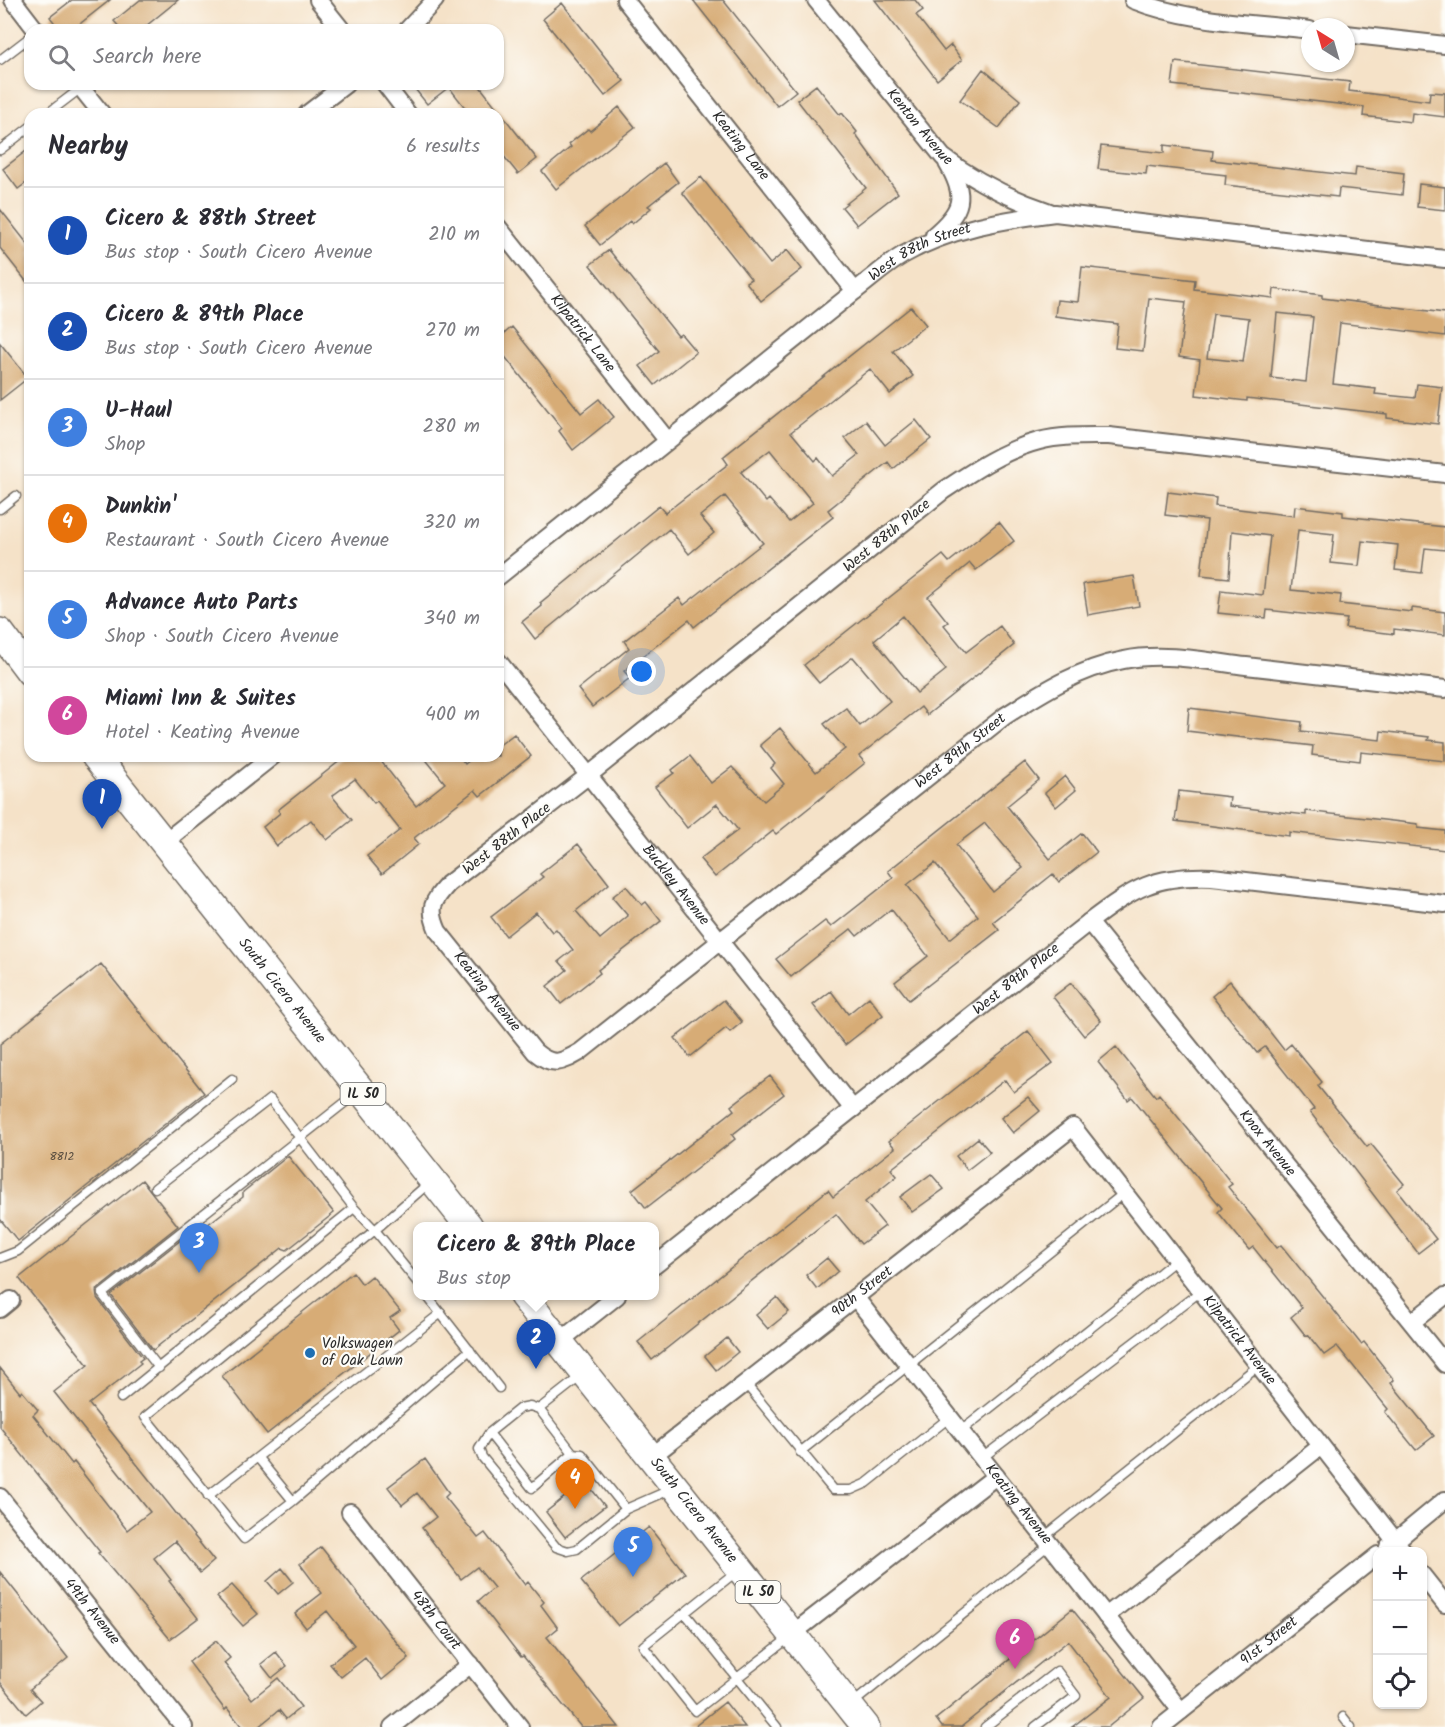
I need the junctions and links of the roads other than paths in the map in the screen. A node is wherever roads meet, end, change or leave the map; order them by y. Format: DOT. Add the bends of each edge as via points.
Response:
graph roads {
  1 [pos="13,0"];
  2 [pos="318,0"];
  3 [pos="435,0"];
  4 [pos="625,0"];
  5 [pos="816,0"];
  6 [pos="1134,0"];
  7 [pos="31,24"];
  8 [pos="337,24"];
  9 [pos="413,24"];
  10 [pos="1301,29"];
  11 [pos="1355,35"];
  12 [pos="24,42"];
  13 [pos="1445,45"];
  14 [pos="0,60"];
  15 [pos="75,90"];
  16 [pos="83,90"];
  17 [pos="338,90"];
  18 [pos="390,90"];
  19 [pos="54,108"];
  20 [pos="97,108"];
  21 [pos="315,108"];
  22 [pos="403,108"];
  23 [pos="24,132"];
  24 [pos="0,150"];
  25 [pos="943,158"];
  26 [pos="1055,213"];
  27 [pos="504,235"];
  28 [pos="926,243"];
  29 [pos="1445,259"];
  30 [pos="855,291"];
  31 [pos="667,440"];
  32 [pos="1445,474"];
  33 [pos="16,496"];
  34 [pos="0,509"];
  35 [pos="504,572"];
  36 [pos="0,632"];
  37 [pos="24,664"];
  38 [pos="504,669"];
  39 [pos="1445,689"];
  40 [pos="100,762"];
  41 [pos="265,762"];
  42 [pos="589,776"];
  43 [pos="163,843"];
  44 [pos="1445,904"];
  45 [pos="432,908"];
  46 [pos="1089,922"];
  47 [pos="720,941"];
  48 [pos="555,1062"];
  49 [pos="232,1079"];
  50 [pos="360,1091"];
  51 [pos="853,1109"];
  52 [pos="1073,1127"];
  53 [pos="300,1138"];
  54 [pos="432,1180"];
  55 [pos="155,1188"];
  56 [pos="1124,1193"];
  57 [pos="354,1208"];
  58 [pos="464,1222"];
  59 [pos="375,1230"];
  60 [pos="0,1258"];
  61 [pos="1176,1260"];
  62 [pos="659,1262"];
  63 [pos="413,1278"];
  64 [pos="1201,1291"];
  65 [pos="1445,1296"];
  66 [pos="855,1297"];
  67 [pos="430,1300"];
  68 [pos="526,1300"];
  69 [pos="612,1300"];
  70 [pos="441,1313"];
  71 [pos="1412,1322"];
  72 [pos="560,1341"];
  73 [pos="470,1350"];
  74 [pos="1445,1364"];
  75 [pos="909,1365"];
  76 [pos="1259,1365"];
  77 [pos="159,1368"];
  78 [pos="585,1373"];
  79 [pos="745,1383"];
  80 [pos="500,1388"];
  81 [pos="121,1398"];
  82 [pos="539,1409"];
  83 [pos="950,1417"];
  84 [pos="961,1431"];
  85 [pos="489,1433"];
  86 [pos="1321,1446"];
  87 [pos="800,1452"];
  88 [pos="573,1453"];
  89 [pos="651,1456"];
  90 [pos="258,1458"];
  91 [pos="982,1458"];
  92 [pos="996,1476"];
  93 [pos="675,1487"];
  94 [pos="208,1496"];
  95 [pos="0,1497"];
  96 [pos="1445,1500"];
  97 [pos="293,1501"];
  98 [pos="626,1509"];
  99 [pos="350,1512"];
  100 [pos="1047,1541"];
  101 [pos="1400,1546"];
  102 [pos="1373,1558"];
  103 [pos="740,1569"];
  104 [pos="1427,1581"];
  105 [pos="1445,1604"];
  106 [pos="685,1613"];
  107 [pos="1106,1616"];
  108 [pos="792,1634"];
  109 [pos="471,1664"];
  110 [pos="737,1678"];
  111 [pos="1181,1711"];
  112 [pos="857,1717"];
  113 [pos="1343,1718"];
  114 [pos="184,1727"];
  115 [pos="392,1727"];
  116 [pos="520,1727"];
  117 [pos="777,1727"];
  118 [pos="985,1727"];
  119 [pos="1035,1727"];
  120 [pos="1161,1727"];
  121 [pos="1351,1727"];
  1 -- 7 [label="street"];
  2 -- 8 [label="street"];
  3 -- 9 [label="street"];
  4 -- 30 [label="street, Keating Lane"];
  5 -- 25 [label="street, Kenton Avenue"];
  6 -- 10 [label="street" via="1205,18"];
  11 -- 13 [label="street"];
  12 -- 14 [label="lane"];
  15 -- 19 [label="lane"];
  16 -- 20 [label="street"];
  17 -- 21 [label="street"];
  18 -- 22 [label="street"];
  23 -- 24 [label="lane"];
  25 -- 26 [label="street, Kenton Avenue" via="990,188"];
  25 -- 28 [label="street" via="955,177 961,199 951,221"];
  26 -- 28 [label="street, West 88th Street" via="1006,219"];
  26 -- 29 [label="street, West 88th Street"];
  27 -- 31 [label="street, Kilpatrick Lane"];
  28 -- 30 [label="street, West 88th Street"];
  30 -- 31 [label="street, West 88th Street"];
  31 -- 35 [label="street, West 88th Street"];
  32 -- 42 [label="street, West 88th Place" via="1109,436 1040,441 974,470 944,491"];
  33 -- 34 [label="lane"];
  36 -- 37 [label="main road"];
  38 -- 42 [label="street, Buckley Avenue"];
  39 -- 47 [label="street, West 89th Street" via="1179,658 1126,659 1098,666 1033,697 1005,716"];
  40 -- 43 [label="main road, South Cicero Avenue / IL 50"];
  41 -- 43 [label="street"];
  42 -- 45 [label="street, West 88th Place" via="448,884"];
  42 -- 47 [label="street, Buckley Avenue"];
  43 -- 50 [label="main road, South Cicero Avenue / IL 50"];
  44 -- 46 [label="street, West 89th Place" via="1189,876 1144,886"];
  45 -- 48 [label="street, Keating Avenue" via="438,931 535,1052"];
  46 -- 51 [label="street, West 89th Place"];
  46 -- 71 [label="street, Knox Avenue"];
  47 -- 48 [label="street, West 89th Street" via="580,1052"];
  47 -- 51 [label="street, Buckley Avenue"];
  49 -- 60 [label="lane" via="18,1251"];
  50 -- 53 [label="lane"];
  50 -- 54 [label="main road, South Cicero Avenue / IL 50"];
  51 -- 62 [label="street, West 89th Place"];
  52 -- 56 [label="street, Kilpatrick Avenue"];
  52 -- 66 [label="street, 90th Street"];
  53 -- 55 [label="lane" via="270,1099"];
  53 -- 57 [label="lane"];
  53 -- 77 [label="lane" via="102,1294"];
  54 -- 58 [label="main road, South Cicero Avenue / IL 50"];
  54 -- 59 [label="lane"];
  56 -- 61 [label="street, Kilpatrick Avenue"];
  56 -- 75 [label="lane"];
  57 -- 59 [label="lane"];
  57 -- 77 [label="lane"];
  59 -- 63 [label="lane"];
  59 -- 94 [label="lane" via="145,1418"];
  61 -- 64 [label="street, Kilpatrick Avenue"];
  61 -- 84 [label="lane"];
  64 -- 76 [label="street, Kilpatrick Avenue"];
  64 -- 91 [label="lane"];
  65 -- 71 [label="street"];
  66 -- 75 [label="street, Keating Avenue"];
  66 -- 79 [label="street, 90th Street"];
  67 -- 70 [label="lane"];
  68 -- 72 [label="main road, South Cicero Avenue / IL 50"];
  69 -- 72 [label="street"];
  70 -- 73 [label="lane"];
  70 -- 90 [label="lane"];
  71 -- 74 [label="street, Knox Avenue"];
  72 -- 78 [label="main road, South Cicero Avenue / IL 50"];
  73 -- 80 [label="lane"];
  73 -- 97 [label="lane"];
  75 -- 83 [label="street, Keating Avenue"];
  75 -- 87 [label="lane"];
  76 -- 86 [label="street, Kilpatrick Avenue"];
  76 -- 100 [label="lane"];
  77 -- 81 [label="lane"];
  78 -- 82 [label="lane"];
  78 -- 89 [label="main road, South Cicero Avenue / IL 50"];
  79 -- 87 [label="lane"];
  79 -- 89 [label="street, 90th Street"];
  82 -- 85 [label="lane" via="520,1408"];
  82 -- 88 [label="lane"];
  83 -- 84 [label="street, Keating Avenue"];
  83 -- 87 [label="lane" via="867,1483 850,1490 833,1490"];
  84 -- 91 [label="street, Keating Avenue"];
  85 -- 88 [label="lane" via="532,1488"];
  85 -- 98 [label="lane" via="479,1449 483,1457 556,1546 568,1551 577,1549"];
  86 -- 101 [label="street, Kilpatrick Avenue"];
  86 -- 107 [label="street"];
  88 -- 98 [label="lane" via="582,1454"];
  89 -- 93 [label="main road, South Cicero Avenue / IL 50"];
  90 -- 94 [label="lane"];
  90 -- 97 [label="lane"];
  91 -- 92 [label="street, Keating Avenue"];
  92 -- 100 [label="street, Keating Avenue"];
  92 -- 108 [label="street"];
  93 -- 98 [label="lane"];
  93 -- 103 [label="main road, South Cicero Avenue / IL 50"];
  94 -- 97 [label="lane" via="244,1539"];
  95 -- 114 [label="street, 49th Avenue"];
  96 -- 101 [label="street"];
  99 -- 109 [label="street, 48th Court"];
  100 -- 107 [label="street, Keating Avenue"];
  100 -- 112 [label="lane"];
  102 -- 111 [label="street, 91st Street"];
  103 -- 106 [label="lane"];
  103 -- 108 [label="main road, South Cicero Avenue / IL 50"];
  104 -- 105 [label="street"];
  106 -- 110 [label="lane"];
  106 -- 110 [label="lane" via="643,1646 695,1712"];
  107 -- 111 [label="street, Keating Avenue"];
  108 -- 110 [label="lane"];
  108 -- 112 [label="main road, South Cicero Avenue / IL 50"];
  109 -- 115 [label="street"];
  109 -- 116 [label="street, 48th Court"];
  110 -- 117 [label="lane"];
  111 -- 120 [label="street, 91st Street"];
  113 -- 121 [label="lane"];
  118 -- 119 [label="lane" via="1057,1671 1076,1696"];
}
